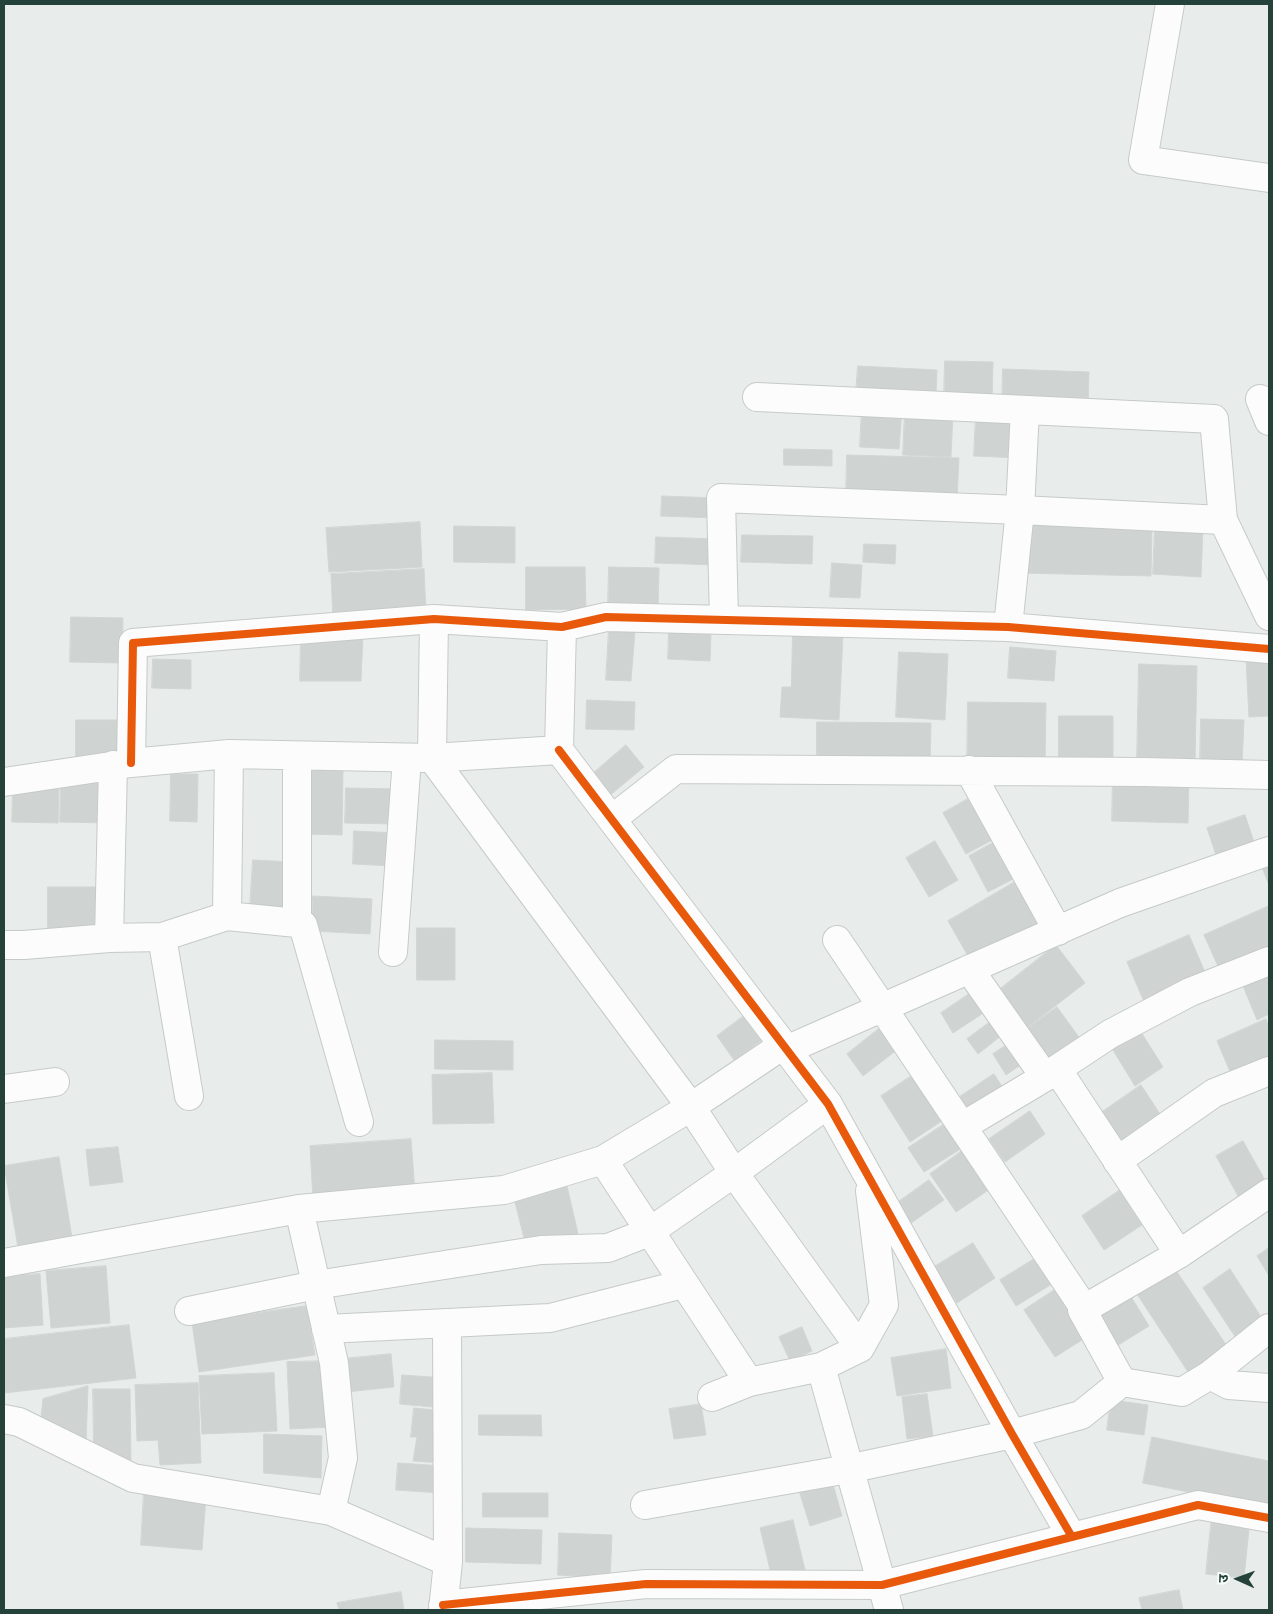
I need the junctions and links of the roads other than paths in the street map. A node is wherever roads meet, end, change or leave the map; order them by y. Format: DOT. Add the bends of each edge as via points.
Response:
graph roads {
  1 [pos="1170,4"];
  2 [pos="1269,178"];
  3 [pos="757,397"];
  4 [pos="1026,410"];
  5 [pos="1020,510"];
  6 [pos="1223,520"];
  7 [pos="1269,616"];
  8 [pos="434,619"];
  9 [pos="724,619"];
  10 [pos="1008,626"];
  11 [pos="562,627"];
  12 [pos="1269,649"];
  13 [pos="559,750"];
  14 [pos="228,754"];
  15 [pos="297,756"];
  16 [pos="419,758"];
  17 [pos="122,764"];
  18 [pos="969,770"];
  19 [pos="1269,775"];
  20 [pos="4,782"];
  21 [pos="612,819"];
  22 [pos="1269,851"];
  23 [pos="228,916"];
  24 [pos="297,923"];
  25 [pos="1058,930"];
  26 [pos="162,937"];
  27 [pos="109,938"];
  28 [pos="837,940"];
  29 [pos="4,945"];
  30 [pos="393,952"];
  31 [pos="1269,961"];
  32 [pos="970,969"];
  33 [pos="883,1008"];
  34 [pos="785,1047"];
  35 [pos="1269,1071"];
  36 [pos="1051,1073"];
  37 [pos="55,1082"];
  38 [pos="4,1089"];
  39 [pos="189,1096"];
  40 [pos="828,1104"];
  41 [pos="691,1107"];
  42 [pos="359,1122"];
  43 [pos="963,1126"];
  44 [pos="603,1160"];
  45 [pos="1117,1161"];
  46 [pos="734,1173"];
  47 [pos="869,1178"];
  48 [pos="1269,1193"];
  49 [pos="299,1209"];
  50 [pos="649,1232"];
  51 [pos="1179,1254"];
  52 [pos="4,1263"];
  53 [pos="683,1284"];
  54 [pos="316,1285"];
  55 [pos="1084,1308"];
  56 [pos="189,1311"];
  57 [pos="447,1323"];
  58 [pos="1269,1328"];
  59 [pos="326,1329"];
  60 [pos="860,1348"];
  61 [pos="821,1367"];
  62 [pos="1210,1376"];
  63 [pos="748,1382"];
  64 [pos="1122,1382"];
  65 [pos="1269,1388"];
  66 [pos="712,1397"];
  67 [pos="4,1419"];
  68 [pos="1012,1434"];
  69 [pos="848,1469"];
  70 [pos="645,1505"];
  71 [pos="332,1511"];
  72 [pos="1269,1518"];
  73 [pos="1072,1536"];
  74 [pos="448,1562"];
  75 [pos="885,1598"];
  76 [pos="443,1608"];
  1 -- 2 [label="street" via="1143,160"];
  3 -- 4 [label="street"];
  4 -- 5 [label="street"];
  4 -- 6 [label="street" via="1214,419"];
  5 -- 6 [label="street"];
  5 -- 9 [label="street" via="721,498"];
  5 -- 10 [label="street"];
  6 -- 7 [label="street"];
  8 -- 11 [label="street"];
  8 -- 16 [label="street"];
  8 -- 17 [label="street" via="134,643"];
  9 -- 10 [label="street"];
  9 -- 11 [label="street" via="606,617"];
  10 -- 12 [label="street"];
  11 -- 13 [label="street"];
  13 -- 16 [label="street"];
  13 -- 21 [label="street"];
  14 -- 15 [label="street"];
  14 -- 17 [label="street"];
  14 -- 23 [label="street"];
  15 -- 16 [label="street"];
  15 -- 24 [label="street"];
  16 -- 30 [label="street"];
  16 -- 41 [label="street"];
  17 -- 20 [label="street"];
  17 -- 27 [label="street"];
  18 -- 19 [label="street"];
  18 -- 21 [label="street" via="676,769"];
  18 -- 25 [label="street"];
  21 -- 34 [label="street"];
  22 -- 25 [label="street" via="1120,903"];
  23 -- 24 [label="street"];
  23 -- 26 [label="street"];
  24 -- 42 [label="street" via="303,925"];
  25 -- 32 [label="street"];
  26 -- 27 [label="street"];
  26 -- 39 [label="street"];
  27 -- 29 [label="street"];
  28 -- 33 [label="street"];
  31 -- 36 [label="street" via="1190,992 1110,1034"];
  32 -- 33 [label="street"];
  32 -- 36 [label="street"];
  33 -- 34 [label="street"];
  33 -- 43 [label="street"];
  34 -- 40 [label="street"];
  34 -- 41 [label="street"];
  35 -- 45 [label="street" via="1214,1094"];
  36 -- 43 [label="street"];
  36 -- 45 [label="street"];
  37 -- 38 [label="street"];
  40 -- 46 [label="street"];
  40 -- 47 [label="street"];
  41 -- 44 [label="street"];
  41 -- 46 [label="street"];
  43 -- 55 [label="street"];
  44 -- 49 [label="street" via="504,1190"];
  44 -- 50 [label="street"];
  45 -- 51 [label="street"];
  46 -- 50 [label="street"];
  46 -- 60 [label="street"];
  47 -- 60 [label="street" via="884,1304"];
  47 -- 68 [label="street"];
  48 -- 51 [label="street"];
  49 -- 52 [label="street"];
  49 -- 54 [label="street"];
  50 -- 53 [label="street"];
  50 -- 54 [label="street" via="608,1248 540,1250"];
  51 -- 55 [label="street"];
  53 -- 57 [label="street" via="550,1318"];
  53 -- 63 [label="street"];
  54 -- 56 [label="street"];
  54 -- 59 [label="street"];
  55 -- 64 [label="street" via="1083,1314"];
  57 -- 59 [label="street"];
  57 -- 74 [label="street"];
  58 -- 62 [label="street"];
  59 -- 71 [label="street" via="334,1363 344,1458"];
  60 -- 61 [label="street"];
  61 -- 63 [label="street"];
  61 -- 69 [label="street"];
  62 -- 64 [label="street" via="1182,1392"];
  62 -- 65 [label="street" via="1229,1384"];
  63 -- 66 [label="street"];
  64 -- 68 [label="street" via="1081,1414"];
  67 -- 71 [label="street" via="19,1422 133,1478"];
  68 -- 69 [label="street"];
  68 -- 73 [label="street"];
  69 -- 70 [label="street"];
  69 -- 75 [label="street"];
  71 -- 74 [label="street"];
  72 -- 73 [label="street" via="1198,1505"];
  73 -- 75 [label="street"];
  74 -- 76 [label="street"];
  75 -- 76 [label="street" via="646,1584"];
}
